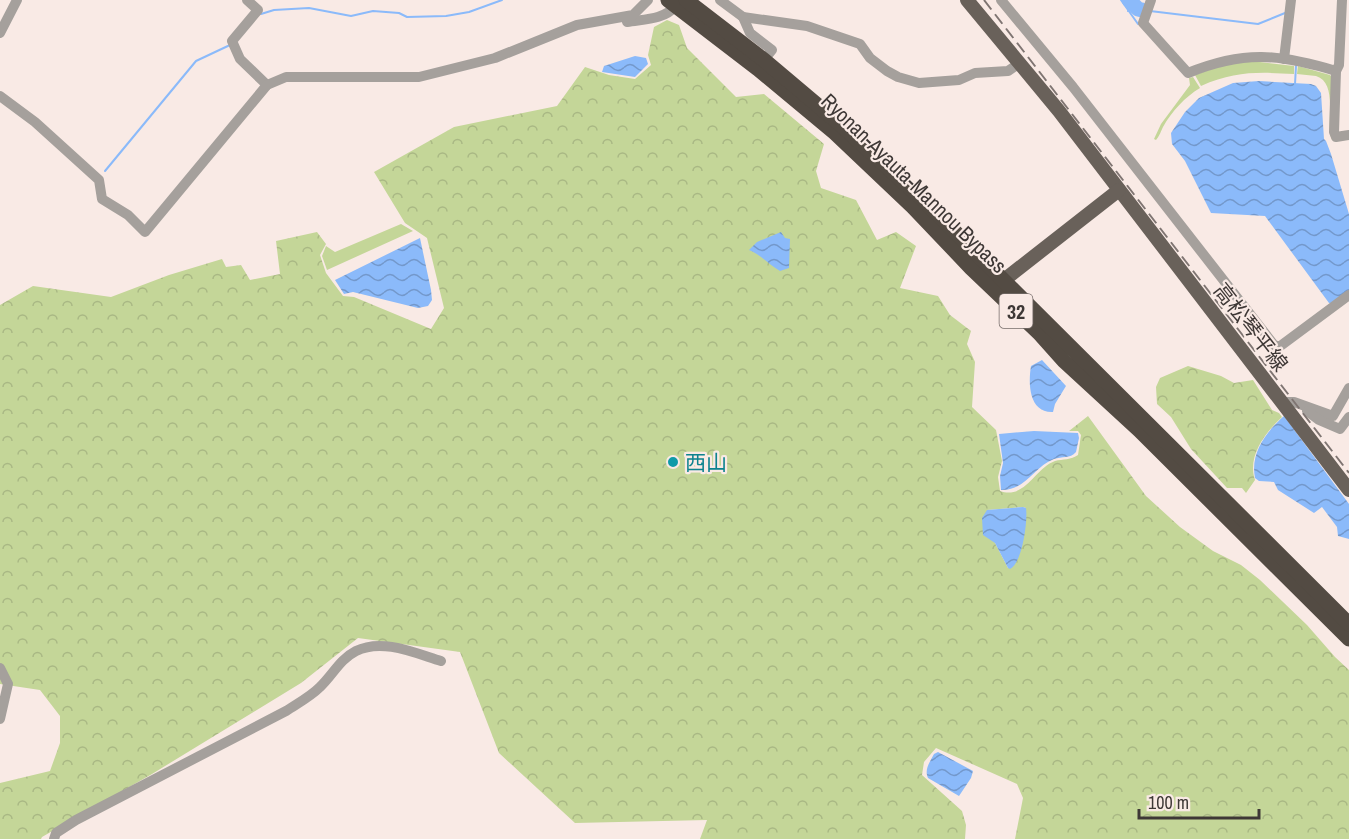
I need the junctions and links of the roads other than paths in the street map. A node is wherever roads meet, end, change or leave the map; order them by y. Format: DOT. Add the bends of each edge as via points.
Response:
graph roads {
  1 [pos="17,0"];
  2 [pos="247,0"];
  3 [pos="648,0"];
  4 [pos="720,0"];
  5 [pos="967,0"];
  6 [pos="1001,0"];
  7 [pos="1342,0"];
  8 [pos="677,2"];
  9 [pos="1290,6"];
  10 [pos="1148,8"];
  11 [pos="743,17"];
  12 [pos="615,19"];
  13 [pos="0,33"];
  14 [pos="1284,59"];
  15 [pos="764,60"];
  16 [pos="1020,63"];
  17 [pos="1336,71"];
  18 [pos="267,85"];
  19 [pos="0,96"];
  20 [pos="1349,135"];
  21 [pos="1119,190"];
  22 [pos="998,284"];
  23 [pos="1349,295"];
  24 [pos="1349,388"];
  25 [pos="1289,402"];
  26 [pos="1349,417"];
  27 [pos="1349,490"];
  28 [pos="1349,624"];
  29 [pos="1349,639"];
  30 [pos="441,661"];
  31 [pos="0,668"];
  32 [pos="0,719"];
  33 [pos="54,839"];
  1 -- 13 [label="street"];
  2 -- 18 [label="street" via="258,10 232,41 240,59"];
  3 -- 12 [label="street" via="633,15"];
  4 -- 11 [label="street"];
  5 -- 16 [label="main road, 高松琴平線"];
  6 -- 23 [label="street" via="1080,95 1274,345 1279,347"];
  7 -- 17 [label="street"];
  8 -- 12 [label="street" via="662,17 618,23"];
  8 -- 15 [label="highway, Ryonan-Ayauta-Mannou Bypass / 32"];
  8 -- 22 [label="highway, Ryonan-Ayauta-Mannou Bypass / 32" via="835,133"];
  9 -- 14 [label="street"];
  10 -- 14 [label="street" via="1143,23 1188,73 1228,59"];
  11 -- 15 [label="street" via="750,33 772,50"];
  11 -- 16 [label="street" via="807,26 860,44 887,71 919,83 1008,71"];
  12 -- 18 [label="street" via="577,25 495,58 419,77 286,77"];
  14 -- 17 [label="street"];
  15 -- 22 [label="highway, Ryonan-Ayauta-Mannou Bypass / 32" via="923,200"];
  16 -- 21 [label="main road, 高松琴平線"];
  17 -- 20 [label="street" via="1336,137"];
  18 -- 19 [label="street" via="146,232 102,199 99,180"];
  21 -- 22 [label="main road"];
  21 -- 25 [label="main road, 高松琴平線"];
  22 -- 28 [label="highway, Ryonan-Ayauta-Mannou Bypass / 32"];
  22 -- 29 [label="highway, Ryonan-Ayauta-Mannou Bypass / 32" via="1064,361"];
  24 -- 25 [label="street" via="1333,416"];
  25 -- 26 [label="street" via="1340,429"];
  25 -- 27 [label="main road, 高松琴平線"];
  30 -- 33 [label="street" via="402,649 357,651 346,657 308,697 286,711 76,820 56,833"];
  31 -- 32 [label="street" via="8,684"];
}
